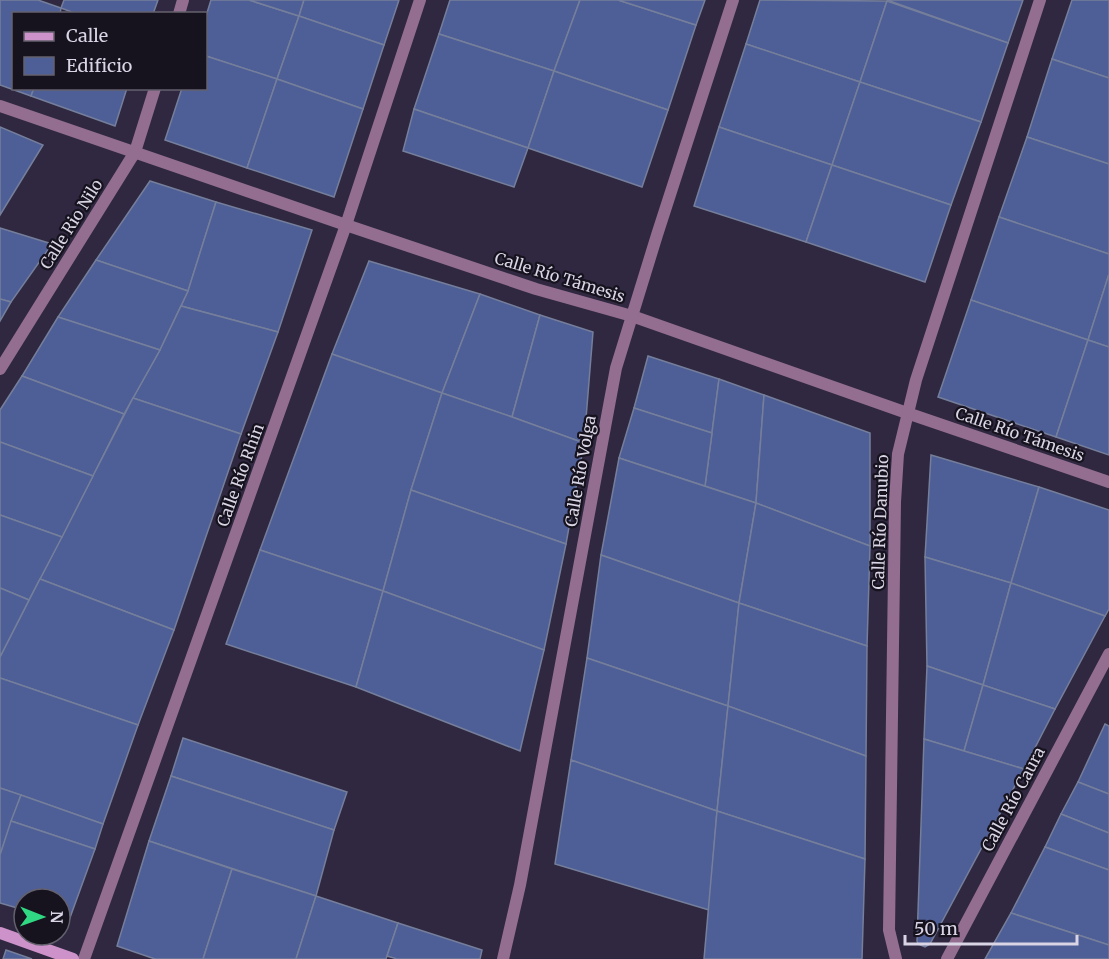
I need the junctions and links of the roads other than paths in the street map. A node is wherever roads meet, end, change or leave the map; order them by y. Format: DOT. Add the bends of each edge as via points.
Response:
graph roads {
  1 [pos="420,0"];
  2 [pos="733,0"];
  3 [pos="1040,0"];
  4 [pos="154,90"];
  5 [pos="0,106"];
  6 [pos="135,152"];
  7 [pos="346,225"];
  8 [pos="632,316"];
  9 [pos="0,369"];
  10 [pos="907,413"];
  11 [pos="1109,482"];
  12 [pos="1109,654"];
  13 [pos="0,933"];
  14 [pos="73,959"];
  15 [pos="84,959"];
  16 [pos="503,959"];
  17 [pos="896,959"];
  18 [pos="947,959"];
  1 -- 7 [label="street, Calle Río Rhin"];
  2 -- 8 [label="street, Calle Río Volga"];
  3 -- 10 [label="street, Calle Río Danubio"];
  4 -- 6 [label="street, Calle Rio Nilo"];
  5 -- 6 [label="street, Calle Río Támesis"];
  6 -- 7 [label="street, Calle Río Támesis"];
  6 -- 9 [label="street, Calle Rio Nilo"];
  7 -- 8 [label="street, Calle Río Támesis" via="536,289"];
  7 -- 15 [label="street, Calle Río Rhin"];
  8 -- 10 [label="street, Calle Río Támesis"];
  8 -- 16 [label="street, Calle Río Volga" via="616,368"];
  10 -- 11 [label="street, Calle Río Támesis"];
  10 -- 17 [label="street, Calle Río Danubio" via="898,454 895,502 889,930"];
  12 -- 18 [label="street, Calle Río Caura"];
  13 -- 14 [label="street"];
}
